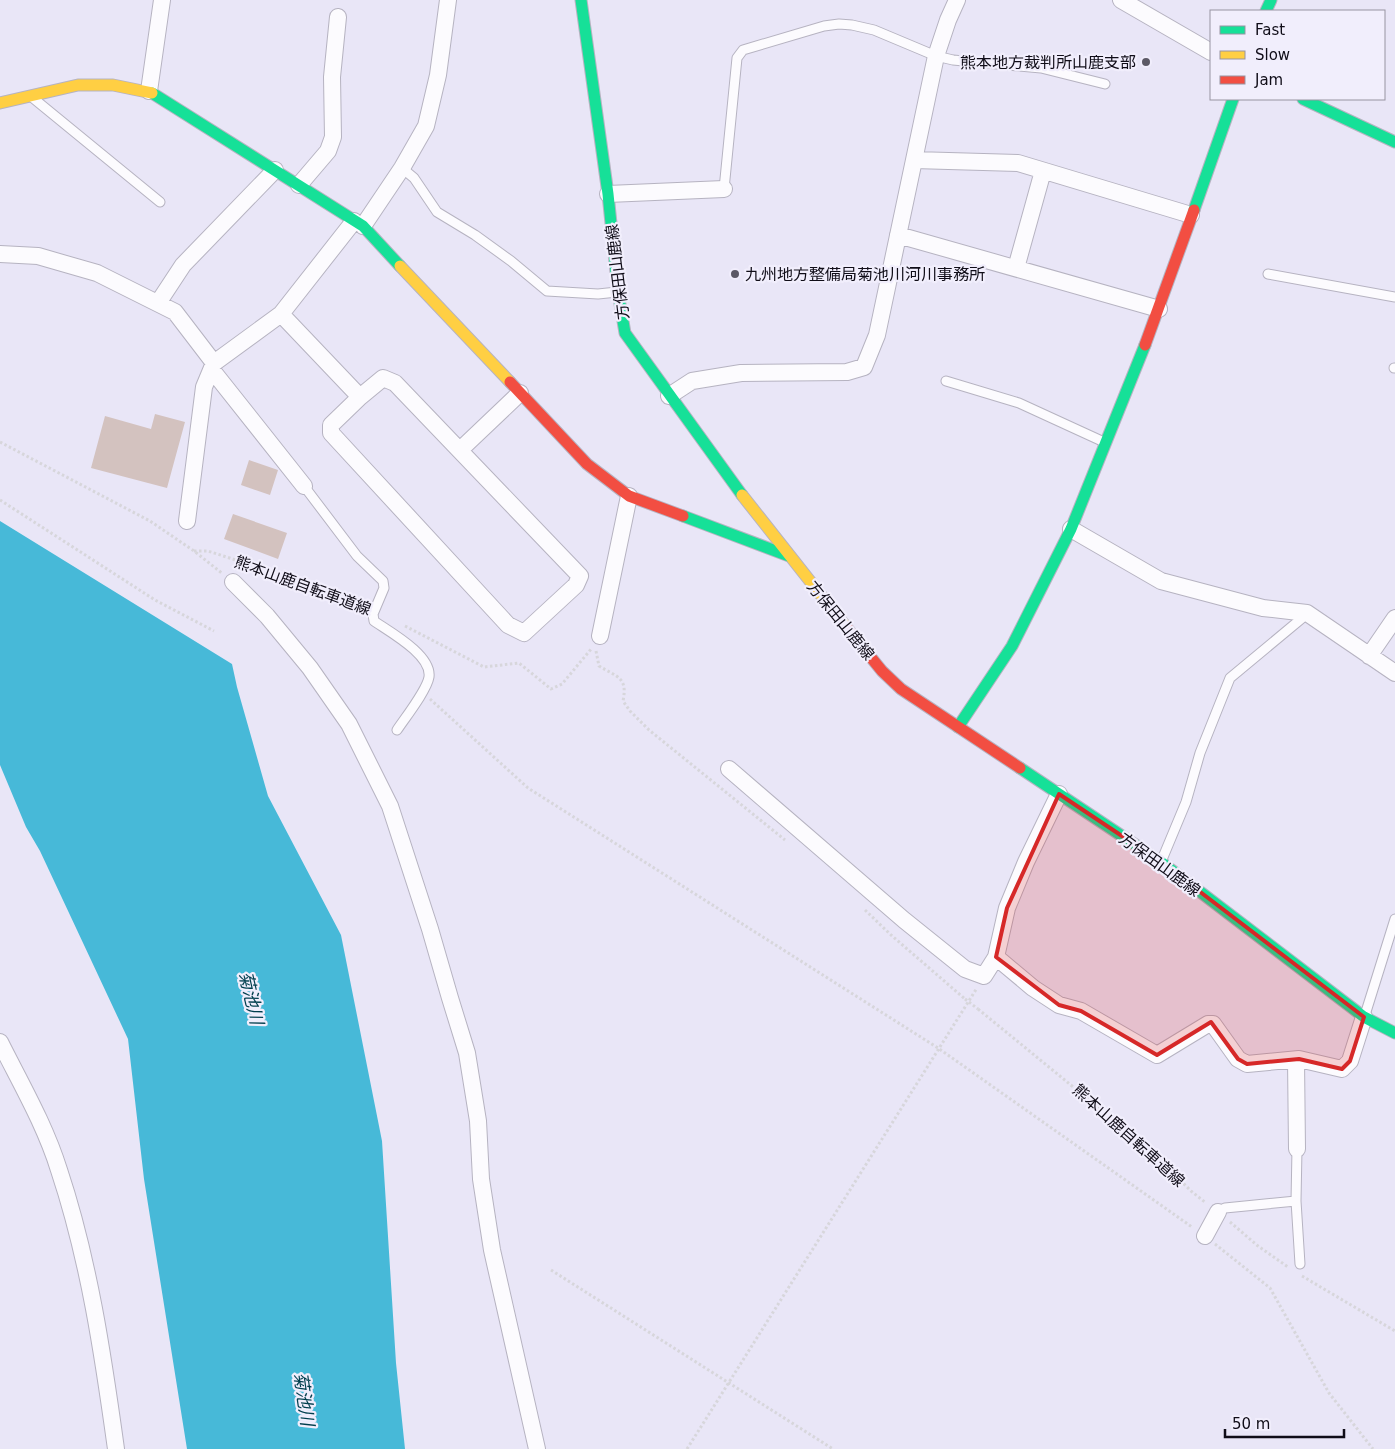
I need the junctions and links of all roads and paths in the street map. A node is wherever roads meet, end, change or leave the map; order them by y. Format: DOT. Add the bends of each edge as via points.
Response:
graph roads {
  1 [pos="162,0"];
  2 [pos="448,0"];
  3 [pos="581,0"];
  4 [pos="957,0"];
  5 [pos="1120,0"];
  6 [pos="338,16"];
  7 [pos="1210,51"];
  8 [pos="936,56"];
  9 [pos="1106,84"];
  10 [pos="149,91"];
  11 [pos="31,96"];
  12 [pos="1233,100"];
  13 [pos="1305,100"];
  14 [pos="0,103"];
  15 [pos="1395,142"];
  16 [pos="914,160"];
  17 [pos="402,168"];
  18 [pos="275,170"];
  19 [pos="1043,171"];
  20 [pos="299,185"];
  21 [pos="724,189"];
  22 [pos="608,194"];
  23 [pos="160,202"];
  24 [pos="1191,215"];
  25 [pos="358,223"];
  26 [pos="898,235"];
  27 [pos="0,254"];
  28 [pos="1016,268"];
  29 [pos="1268,274"];
  30 [pos="618,292"];
  31 [pos="1395,297"];
  32 [pos="158,303"];
  33 [pos="1159,309"];
  34 [pos="281,314"];
  35 [pos="213,367"];
  36 [pos="946,381"];
  37 [pos="520,393"];
  38 [pos="669,396"];
  39 [pos="360,397"];
  40 [pos="0,442"];
  41 [pos="1105,443"];
  42 [pos="460,450"];
  43 [pos="304,486"];
  44 [pos="629,496"];
  45 [pos="0,500"];
  46 [pos="187,521"];
  47 [pos="1070,529"];
  48 [pos="194,551"];
  49 [pos="789,556"];
  50 [pos="233,582"];
  51 [pos="375,609"];
  52 [pos="1307,613"];
  53 [pos="1395,618"];
  54 [pos="405,625"];
  55 [pos="214,631"];
  56 [pos="597,640"];
  57 [pos="1369,656"];
  58 [pos="1395,673"];
  59 [pos="422,692"];
  60 [pos="958,727"];
  61 [pos="397,730"];
  62 [pos="729,769"];
  63 [pos="1060,794"];
  64 [pos="1161,862"];
  65 [pos="1395,919"];
  66 [pos="996,957"];
  67 [pos="984,976"];
  68 [pos="964,999"];
  69 [pos="1364,1017"];
  70 [pos="1395,1033"];
  71 [pos="0,1042"];
  72 [pos="938,1048"];
  73 [pos="1296,1060"];
  74 [pos="1297,1149"];
  75 [pos="1296,1201"];
  76 [pos="1218,1212"];
  77 [pos="1205,1236"];
  78 [pos="1297,1268"];
  79 [pos="551,1270"];
  80 [pos="1308,1280"];
  81 [pos="1395,1331"];
  82 [pos="729,1383"];
  83 [pos="116,1449"];
  84 [pos="537,1449"];
  85 [pos="687,1449"];
  86 [pos="833,1449"];
  87 [pos="1373,1449"];
  1 -- 10 [label="street"];
  2 -- 17 [label="street" via="438,75 426,126"];
  3 -- 22 [label="street, 方保田山鹿線"];
  4 -- 8 [label="street"];
  5 -- 7 [label="street"];
  6 -- 20 [label="street" via="332,77 333,137 328,150"];
  8 -- 9 [label="lane" via="1041,68"];
  8 -- 16 [label="street"];
  8 -- 21 [label="lane" via="874,30 839,24 743,50 737,58"];
  10 -- 11 [label="street" via="113,85 78,85"];
  10 -- 18 [label="street"];
  11 -- 14 [label="street"];
  11 -- 23 [label="lane"];
  12 -- 24 [label="street"];
  13 -- 15 [label="street"];
  16 -- 19 [label="street" via="1018,163"];
  16 -- 26 [label="street"];
  17 -- 25 [label="street"];
  17 -- 30 [label="lane" via="414,178 437,212 475,235 547,291"];
  18 -- 20 [label="street"];
  18 -- 32 [label="street" via="183,265"];
  19 -- 24 [label="street"];
  19 -- 28 [label="street"];
  20 -- 25 [label="street"];
  21 -- 22 [label="street"];
  22 -- 30 [label="street, 方保田山鹿線"];
  24 -- 33 [label="street"];
  25 -- 34 [label="street"];
  25 -- 37 [label="street"];
  26 -- 28 [label="street"];
  26 -- 38 [label="street" via="877,335 864,367 848,372 741,373 692,381"];
  27 -- 32 [label="street" via="38,256 97,273"];
  28 -- 33 [label="street"];
  29 -- 31 [label="lane"];
  30 -- 38 [label="street, 方保田山鹿線" via="625,333"];
  32 -- 35 [label="street" via="175,312"];
  33 -- 41 [label="street"];
  34 -- 35 [label="street"];
  34 -- 39 [label="street"];
  35 -- 43 [label="street"];
  35 -- 46 [label="street" via="204,387"];
  36 -- 41 [label="lane" via="1019,403"];
  37 -- 42 [label="street"];
  37 -- 44 [label="street" via="587,464"];
  38 -- 49 [label="street, 方保田山鹿線"];
  39 -- 42 [label="street" via="383,378 395,383"];
  39 -- 42 [label="street" via="331,425 331,433 508,625 524,633 576,585 580,576"];
  40 -- 48 [label="path, 熊本山鹿自転車道線" via="150,521"];
  41 -- 47 [label="street"];
  43 -- 51 [label="lane" via="357,556 383,581 384,588"];
  44 -- 49 [label="street"];
  44 -- 56 [label="street"];
  45 -- 55 [label="path" via="155,600"];
  47 -- 52 [label="street" via="1161,581 1263,608"];
  47 -- 60 [label="street" via="1012,646"];
  48 -- 50 [label="path"];
  48 -- 51 [label="path, 熊本山鹿自転車道線" via="208,551 308,583"];
  49 -- 60 [label="street, 方保田山鹿線" via="882,671 901,689"];
  50 -- 84 [label="street" via="310,668 349,724 390,806 468,1053 492,1250"];
  51 -- 59 [label="lane" via="374,621 421,655 427,665 429,677"];
  52 -- 57 [label="street"];
  52 -- 64 [label="lane" via="1230,678"];
  53 -- 57 [label="street"];
  54 -- 56 [label="path" via="484,667 520,663 551,689 562,684"];
  57 -- 58 [label="street"];
  59 -- 61 [label="lane"];
  59 -- 72 [label="path" via="528,788"];
  60 -- 63 [label="street, 方保田山鹿線"];
  62 -- 67 [label="street" via="964,969"];
  63 -- 64 [label="street, 方保田山鹿線"];
  63 -- 66 [label="street" via="1007,908"];
  64 -- 69 [label="street, 方保田山鹿線"];
  65 -- 69 [label="lane"];
  66 -- 67 [label="street"];
  66 -- 73 [label="street" via="1059,1005 1081,1011 1158,1055 1213,1024 1238,1059 1247,1064"];
  67 -- 72 [label="path"];
  68 -- 76 [label="path, 熊本山鹿自転車道線, bridge" via="1070,1082"];
  69 -- 70 [label="street, 方保田山鹿線"];
  69 -- 73 [label="street" via="1350,1061 1342,1069"];
  71 -- 83 [label="street" via="59,1168 78,1233 103,1359"];
  72 -- 77 [label="path"];
  72 -- 82 [label="path"];
  73 -- 74 [label="street"];
  74 -- 75 [label="lane"];
  75 -- 76 [label="lane" via="1225,1208"];
  75 -- 78 [label="lane"];
  76 -- 77 [label="street"];
  76 -- 78 [label="path, 熊本山鹿自転車道線" via="1258,1246"];
  77 -- 87 [label="path" via="1270,1288 1329,1393"];
  79 -- 82 [label="path"];
  80 -- 81 [label="path"];
  82 -- 85 [label="path"];
  82 -- 86 [label="path"];
}
